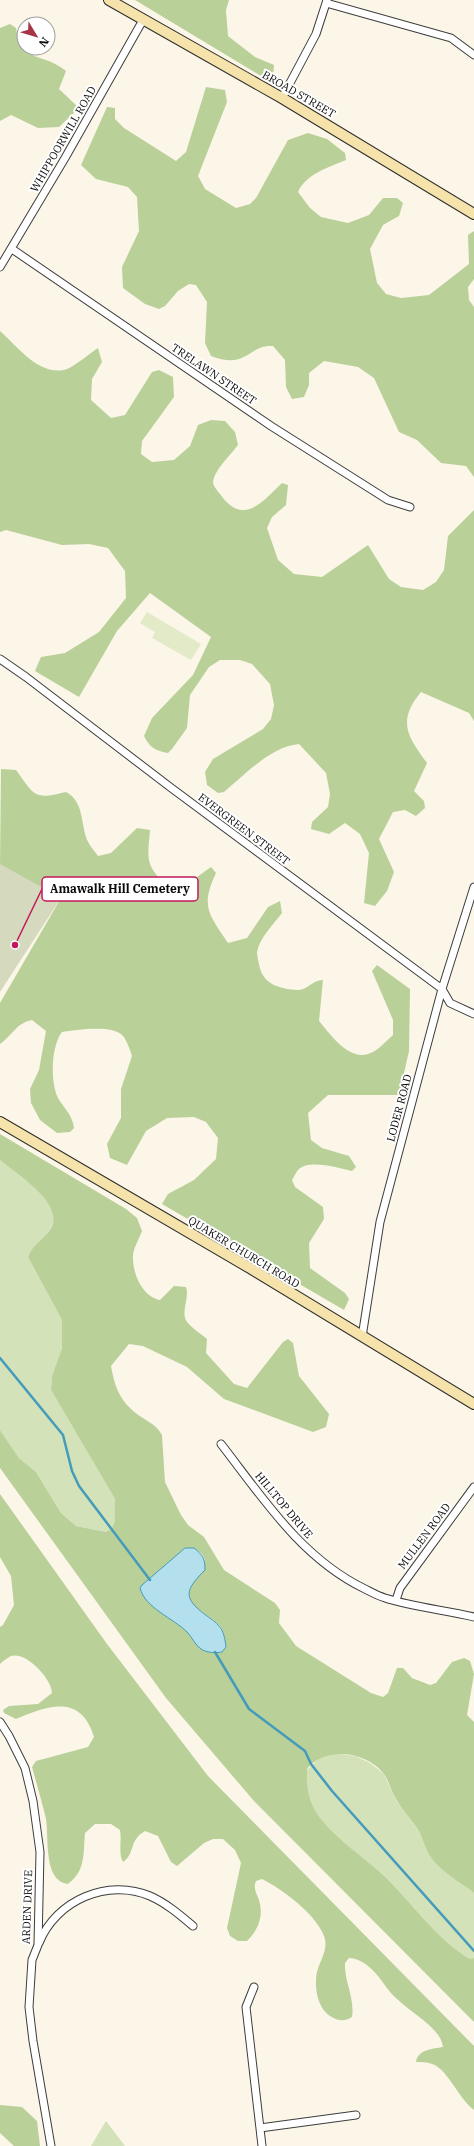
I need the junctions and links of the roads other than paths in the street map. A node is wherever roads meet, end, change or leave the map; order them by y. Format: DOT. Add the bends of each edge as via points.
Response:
graph roads {
  1 [pos="109,0"];
  2 [pos="326,2"];
  3 [pos="143,20"];
  4 [pos="474,55"];
  5 [pos="282,98"];
  6 [pos="474,214"];
  7 [pos="12,249"];
  8 [pos="0,267"];
  9 [pos="410,507"];
  10 [pos="0,660"];
  11 [pos="474,887"];
  12 [pos="442,989"];
  13 [pos="474,1014"];
  14 [pos="0,1122"];
  15 [pos="362,1337"];
  16 [pos="474,1404"];
  17 [pos="221,1444"];
  18 [pos="474,1487"];
  19 [pos="396,1600"];
  20 [pos="474,1616"];
  21 [pos="0,1722"];
  22 [pos="193,1926"];
  23 [pos="38,1945"];
  24 [pos="254,1987"];
  25 [pos="356,2115"];
  26 [pos="260,2128"];
  27 [pos="51,2146"];
  28 [pos="262,2146"];
  1 -- 3 [label="street, BROAD STREET"];
  2 -- 4 [label="street" via="451,38"];
  2 -- 5 [label="street" via="306,57"];
  3 -- 5 [label="street, BROAD STREET"];
  3 -- 7 [label="street, WHIPPOORWILL ROAD"];
  5 -- 6 [label="street, BROAD STREET"];
  7 -- 8 [label="street, WHIPPOORWILL ROAD"];
  7 -- 9 [label="street, TRELAWN STREET" via="270,426 388,500"];
  10 -- 12 [label="street, EVERGREEN STREET"];
  11 -- 12 [label="street, LODER ROAD"];
  12 -- 13 [label="street, EVERGREEN STREET" via="450,1003"];
  12 -- 15 [label="street, LODER ROAD" via="380,1222"];
  14 -- 15 [label="street, QUAKER CHURCH ROAD" via="250,1268"];
  15 -- 16 [label="street, QUAKER CHURCH ROAD"];
  17 -- 19 [label="street, HILLTOP DRIVE" via="306,1550 354,1583 384,1598"];
  18 -- 19 [label="street, MULLEN ROAD" via="400,1588"];
  19 -- 20 [label="street, HILLTOP DRIVE"];
  21 -- 23 [label="street, ARDEN DRIVE" via="25,1768 33,1802 40,1852"];
  22 -- 23 [label="street" via="150,1896 122,1890 98,1891 62,1910 51,1922"];
  23 -- 27 [label="street, ARDEN DRIVE" via="32,1960 29,2006"];
  24 -- 26 [label="street" via="246,2007"];
  25 -- 26 [label="street"];
  26 -- 28 [label="street"];
}
